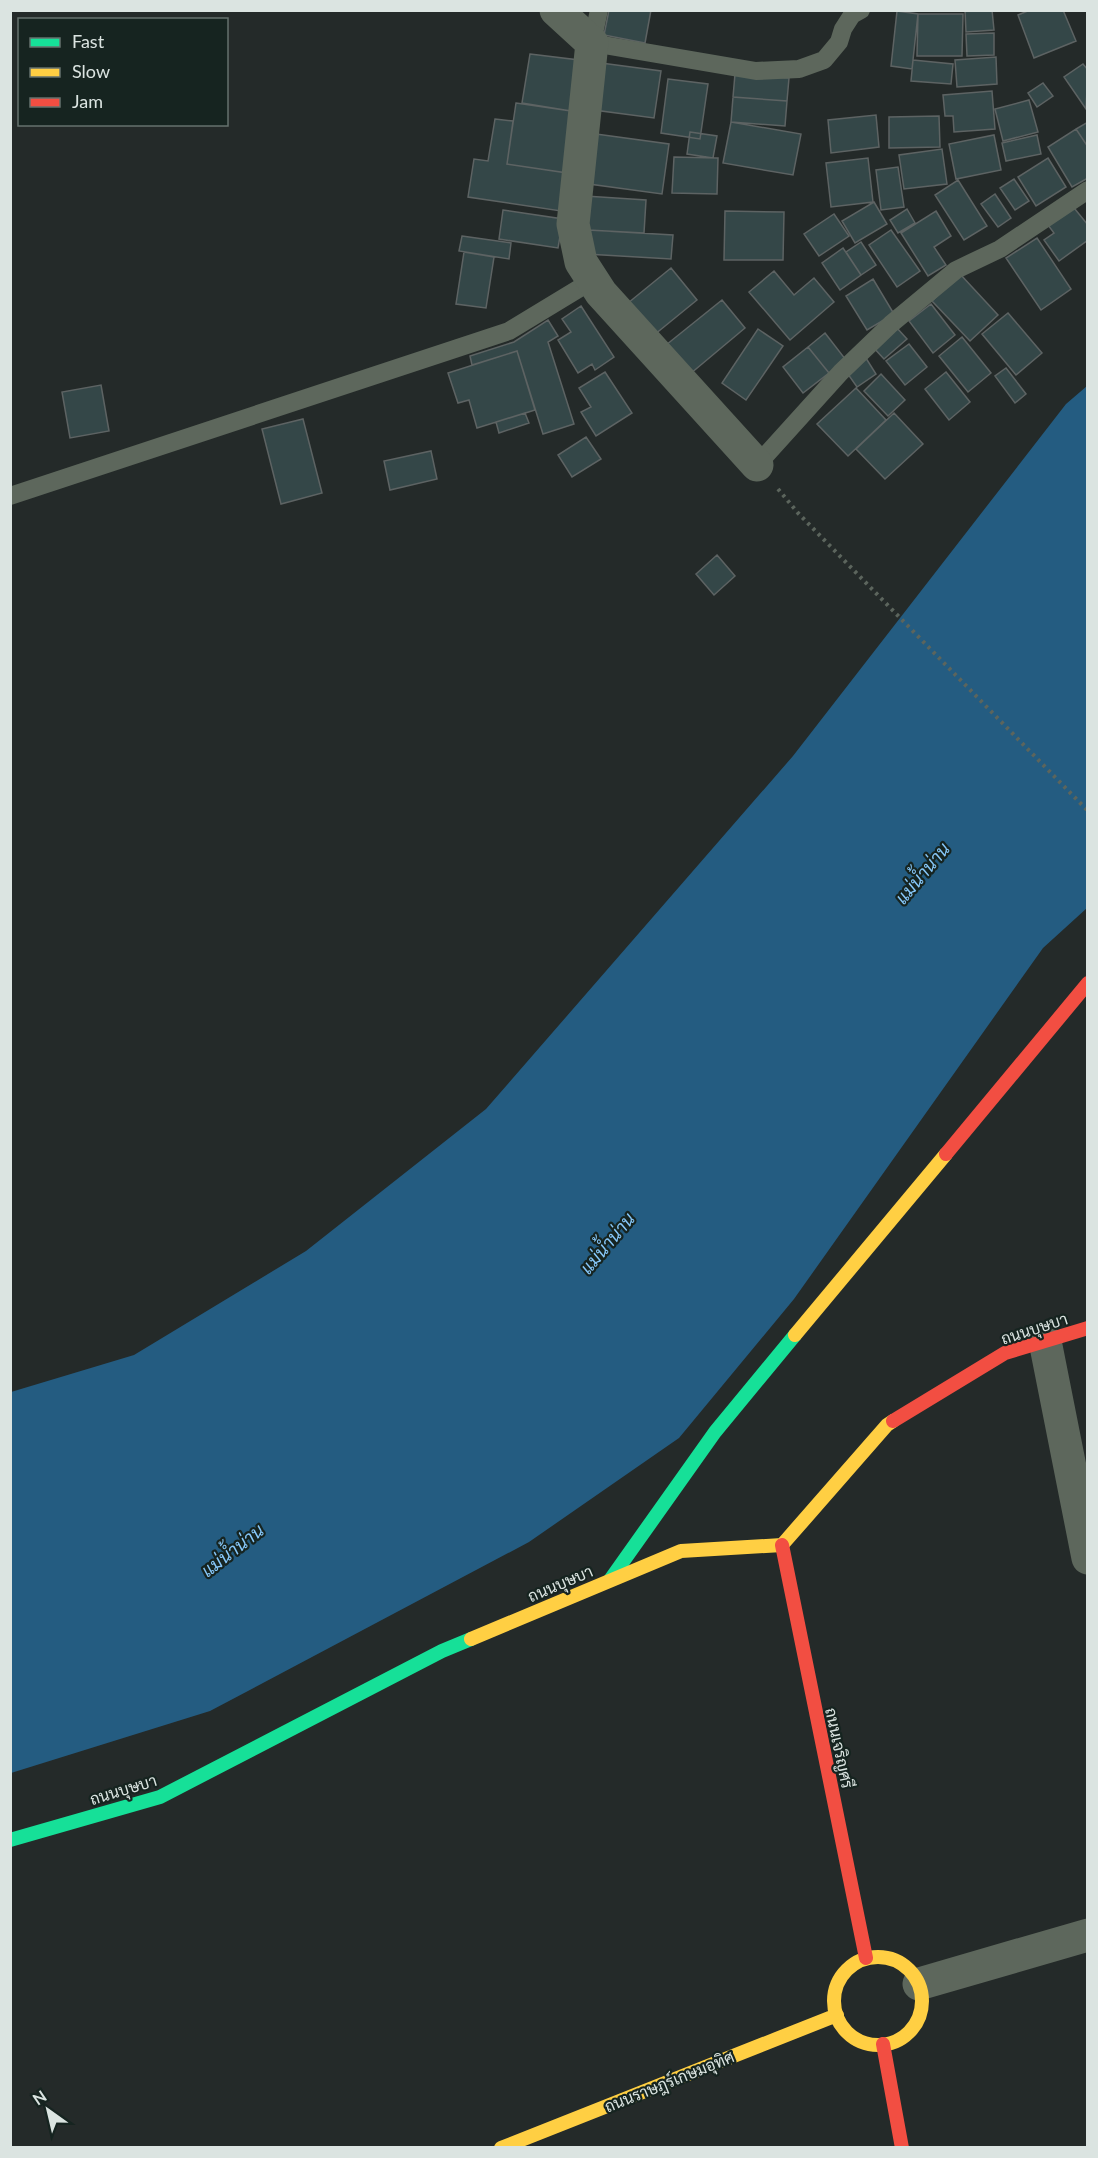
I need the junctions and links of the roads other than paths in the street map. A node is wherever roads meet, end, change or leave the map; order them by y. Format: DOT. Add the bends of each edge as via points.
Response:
graph roads {
  1 [pos="556,10"];
  2 [pos="598,10"];
  3 [pos="861,10"];
  4 [pos="592,43"];
  5 [pos="1088,190"];
  6 [pos="593,280"];
  7 [pos="757,465"];
  8 [pos="10,496"];
  9 [pos="1088,983"];
  10 [pos="1088,1328"];
  11 [pos="1045,1341"];
  12 [pos="782,1545"];
  13 [pos="1088,1558"];
  14 [pos="610,1580"];
  15 [pos="10,1840"];
  16 [pos="1088,1935"];
  17 [pos="866,1959"];
  18 [pos="919,1984"];
  19 [pos="837,2015"];
  20 [pos="882,2044"];
  21 [pos="501,2148"];
  22 [pos="902,2148"];
  1 -- 4 [label="street"];
  2 -- 4 [label="lane"];
  3 -- 4 [label="lane" via="852,15 839,42 824,60 799,69 756,71"];
  4 -- 6 [label="street" via="573,224 581,262"];
  5 -- 7 [label="lane" via="1000,249 956,270 891,324 841,372"];
  6 -- 7 [label="street"];
  6 -- 8 [label="lane" via="509,331"];
  9 -- 14 [label="street" via="715,1432"];
  10 -- 11 [label="street, ถนนบุษบา"];
  11 -- 12 [label="street, ถนนบุษบา" via="1005,1353 887,1425"];
  11 -- 13 [label="street"];
  12 -- 14 [label="street, ถนนบุษบา" via="681,1551"];
  12 -- 17 [label="street, ถนนเจริญศรี"];
  14 -- 15 [label="street, ถนนบุษบา" via="442,1651 160,1797"];
  16 -- 18 [label="street"];
  17 -- 18 [label="street" via="886,1957 900,1962"];
  17 -- 19 [label="street" via="846,1969 838,1982 834,1996"];
  18 -- 20 [label="street" via="921,2013 914,2026 904,2036"];
  19 -- 20 [label="street" via="849,2035 862,2042"];
  19 -- 21 [label="street, ถนนราษฎร์เกษมอุทิศ"];
  20 -- 22 [label="street"];
}
